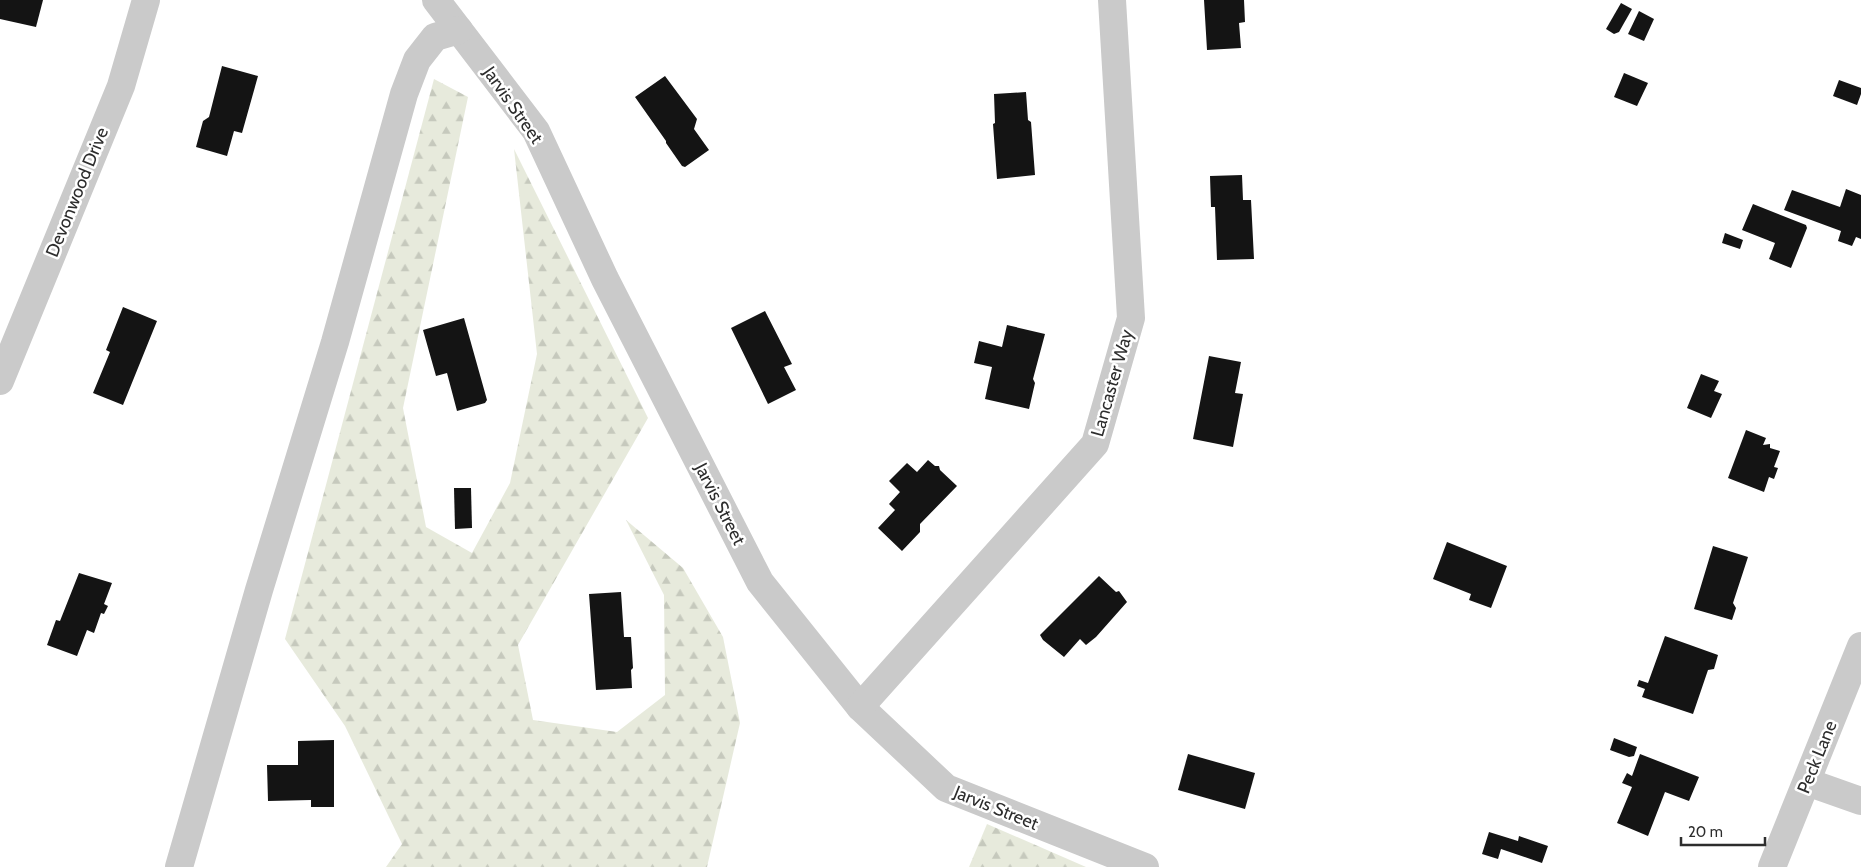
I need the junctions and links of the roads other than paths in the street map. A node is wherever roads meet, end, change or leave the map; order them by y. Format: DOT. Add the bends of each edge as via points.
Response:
graph roads {
  1 [pos="146,0"];
  2 [pos="436,0"];
  3 [pos="1112,0"];
  4 [pos="459,30"];
  5 [pos="0,381"];
  6 [pos="1861,646"];
  7 [pos="860,707"];
  8 [pos="1807,782"];
  9 [pos="1861,801"];
  10 [pos="179,867"];
  11 [pos="1145,867"];
  12 [pos="1772,867"];
  1 -- 5 [label="street, Devonwood Drive" via="121,86"];
  2 -- 4 [label="street, Jarvis Street"];
  3 -- 7 [label="street, Lancaster Way" via="1130,318 1095,444"];
  4 -- 7 [label="street, Jarvis Street" via="536,132 606,279 760,582"];
  4 -- 10 [label="street" via="435,37 417,60 404,94 335,342"];
  6 -- 8 [label="street, Peck Lane"];
  7 -- 11 [label="street, Jarvis Street" via="946,788"];
  8 -- 9 [label="street"];
  8 -- 12 [label="street, Peck Lane"];
}
